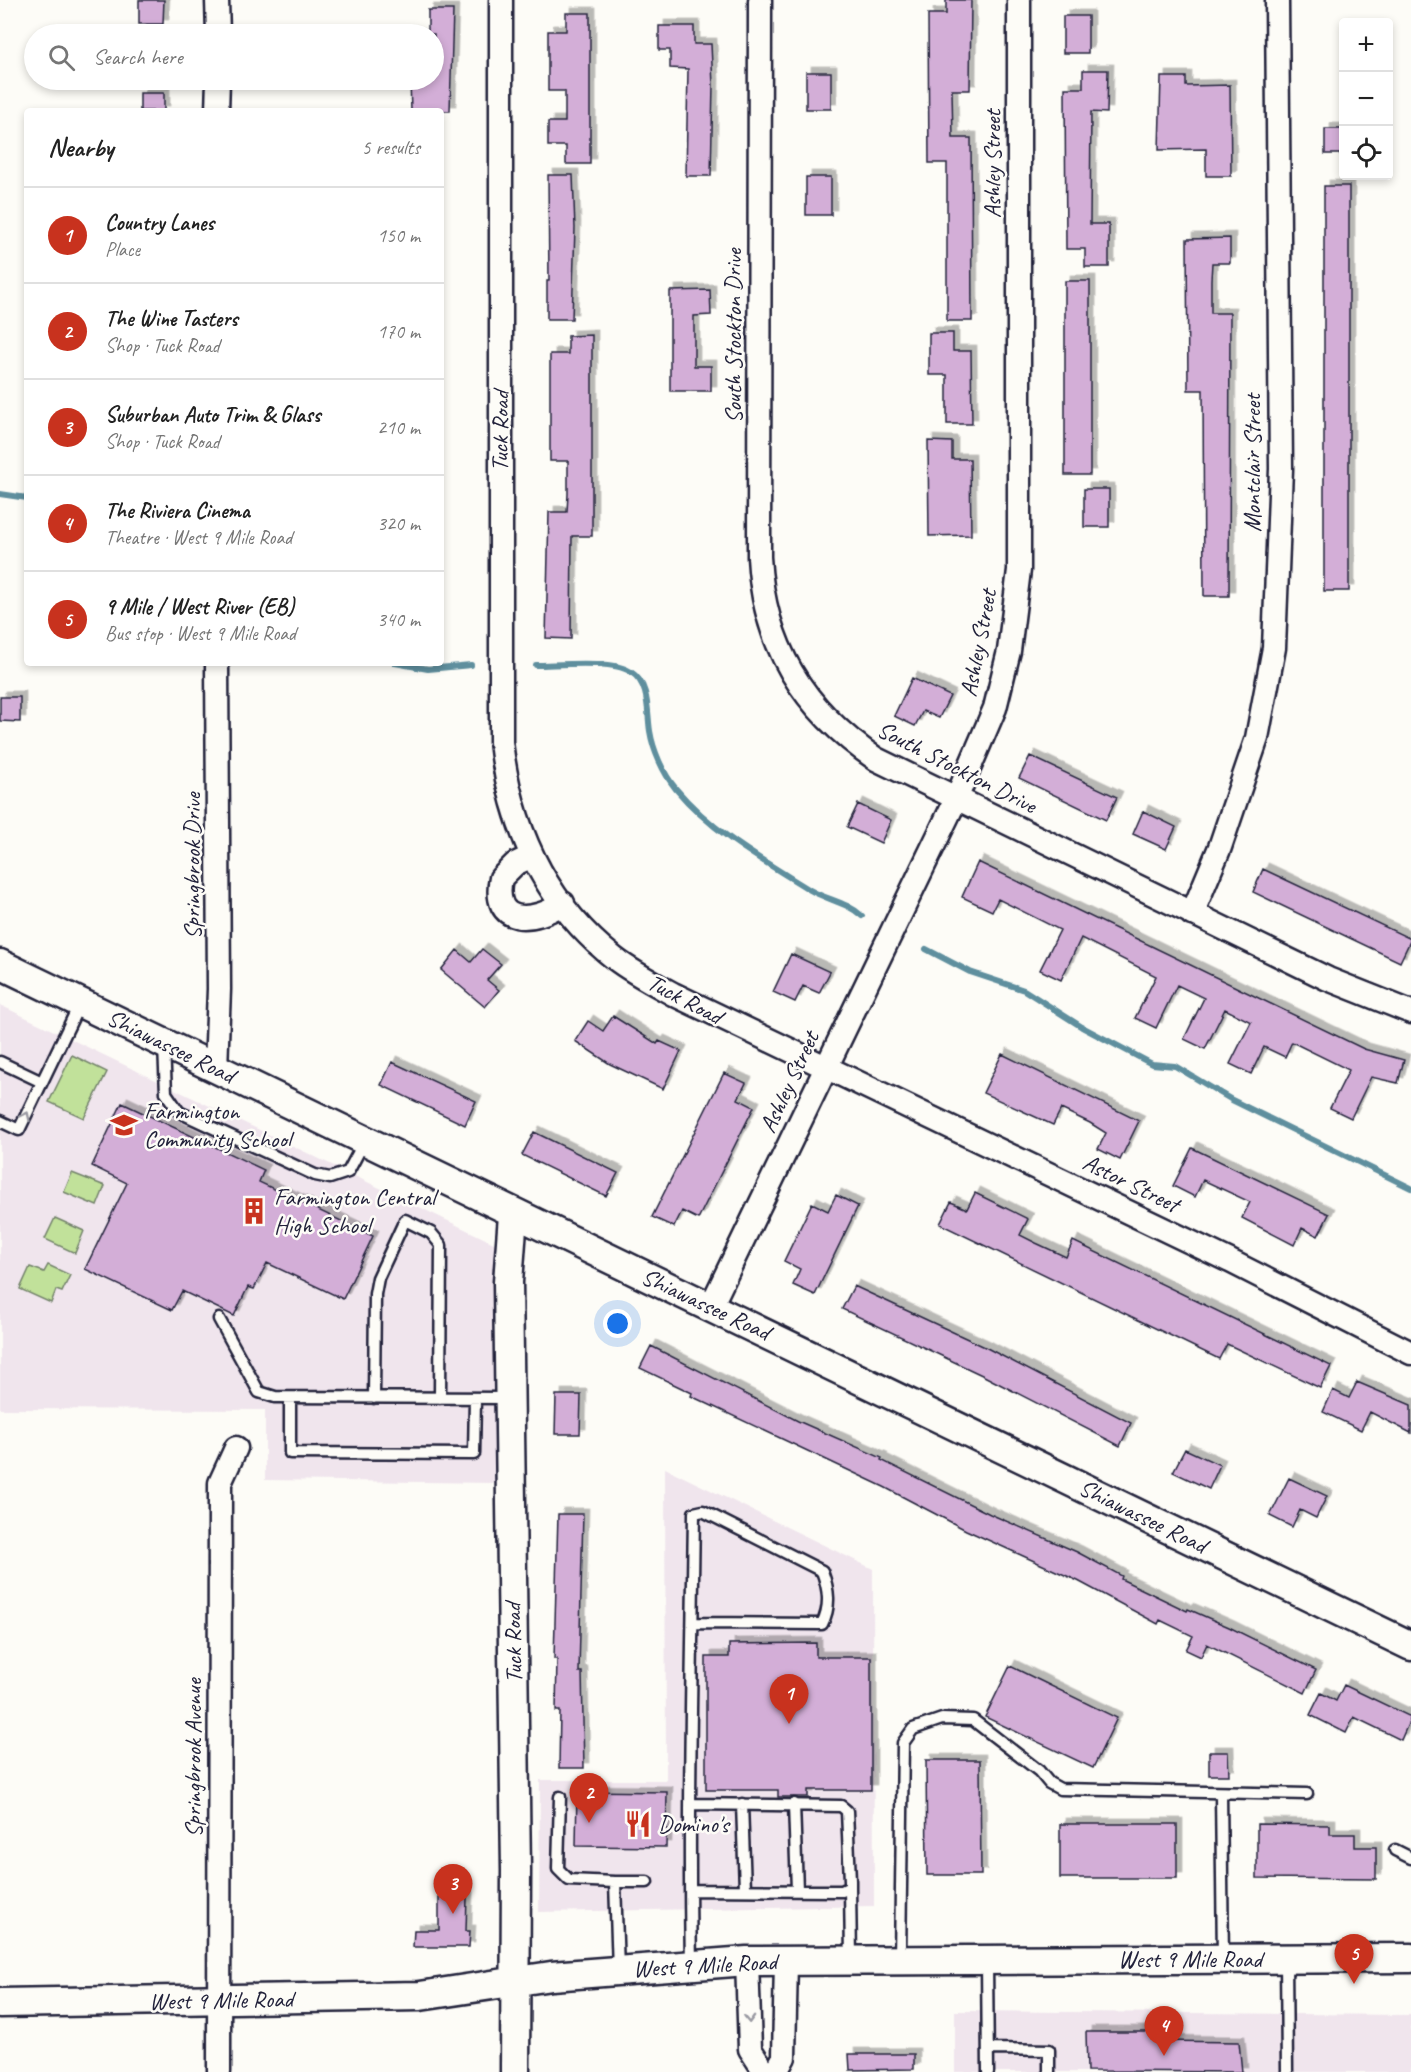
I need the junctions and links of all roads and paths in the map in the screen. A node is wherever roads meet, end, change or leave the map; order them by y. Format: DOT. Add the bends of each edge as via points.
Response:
graph roads {
  1 [pos="217,0"];
  2 [pos="501,0"];
  3 [pos="760,0"];
  4 [pos="1019,0"];
  5 [pos="1277,0"];
  6 [pos="218,24"];
  7 [pos="218,90"];
  8 [pos="217,108"];
  9 [pos="217,666"];
  10 [pos="956,799"];
  11 [pos="532,856"];
  12 [pos="563,903"];
  13 [pos="1192,914"];
  14 [pos="0,964"];
  15 [pos="80,1002"];
  16 [pos="1411,1012"];
  17 [pos="164,1043"];
  18 [pos="0,1062"];
  19 [pos="216,1068"];
  20 [pos="824,1069"];
  21 [pos="42,1082"];
  22 [pos="0,1121"];
  23 [pos="365,1139"];
  24 [pos="513,1215"];
  25 [pos="711,1306"];
  26 [pos="219,1319"];
  27 [pos="1411,1353"];
  28 [pos="290,1398"];
  29 [pos="374,1398"];
  30 [pos="440,1398"];
  31 [pos="509,1398"];
  32 [pos="475,1399"];
  33 [pos="236,1448"];
  34 [pos="693,1623"];
  35 [pos="1411,1646"];
  36 [pos="1221,1793"];
  37 [pos="1307,1794"];
  38 [pos="560,1797"];
  39 [pos="690,1804"];
  40 [pos="742,1804"];
  41 [pos="794,1804"];
  42 [pos="1395,1850"];
  43 [pos="1411,1858"];
  44 [pos="615,1882"];
  45 [pos="647,1882"];
  46 [pos="850,1887"];
  47 [pos="745,1889"];
  48 [pos="690,1890"];
  49 [pos="797,1890"];
  50 [pos="1411,1958"];
  51 [pos="1223,1959"];
  52 [pos="1286,1959"];
  53 [pos="900,1960"];
  54 [pos="987,1960"];
  55 [pos="786,1961"];
  56 [pos="851,1961"];
  57 [pos="747,1962"];
  58 [pos="691,1964"];
  59 [pos="618,1970"];
  60 [pos="514,1983"];
  61 [pos="219,2001"];
  62 [pos="0,2003"];
  63 [pos="988,2049"];
  64 [pos="219,2072"];
  65 [pos="515,2072"];
  66 [pos="765,2072"];
  67 [pos="776,2072"];
  68 [pos="988,2072"];
  69 [pos="1049,2072"];
  70 [pos="1287,2072"];
  1 -- 6 [label="street"];
  2 -- 11 [label="street, Tuck Road" via="500,719 510,799"];
  3 -- 10 [label="street, South Stockton Drive" via="759,557 768,617 792,673 816,709 842,735 876,759"];
  4 -- 10 [label="street, Ashley Street" via="1017,588 1010,651 995,708"];
  5 -- 13 [label="street, Montclair Street" via="1281,468 1274,648 1257,738 1220,847"];
  7 -- 8 [label="street"];
  9 -- 19 [label="street, Springbrook Drive"];
  10 -- 13 [label="street, South Stockton Drive"];
  10 -- 20 [label="street, Ashley Street"];
  11 -- 12 [label="street, Tuck Road"];
  11 -- 12 [label="street" via="514,864 501,878 500,900 504,909 516,918 529,919 550,913"];
  12 -- 20 [label="street, Tuck Road" via="614,958 641,976"];
  13 -- 16 [label="street, South Stockton Drive" via="1328,979"];
  14 -- 15 [label="street, Shiawassee Road"];
  15 -- 17 [label="street, Shiawassee Road"];
  15 -- 21 [label="lane"];
  17 -- 19 [label="street, Shiawassee Road"];
  17 -- 23 [label="lane" via="166,1093 178,1112 315,1175 330,1178 348,1172"];
  18 -- 21 [label="lane"];
  19 -- 23 [label="street, Shiawassee Road"];
  20 -- 25 [label="street, Ashley Street"];
  20 -- 27 [label="street, Astor Street" via="1230,1261"];
  22 -- 21 [label="lane, one-way" via="19,1130"];
  23 -- 24 [label="street, Shiawassee Road"];
  24 -- 25 [label="street, Shiawassee Road"];
  24 -- 31 [label="street, Tuck Road" via="508,1282"];
  25 -- 35 [label="street, Shiawassee Road"];
  26 -- 28 [label="lane" via="260,1392"];
  28 -- 29 [label="lane"];
  28 -- 32 [label="lane" via="290,1453 474,1454"];
  29 -- 30 [label="lane"];
  29 -- 30 [label="lane" via="375,1294 378,1278 405,1220 431,1233 441,1245"];
  30 -- 32 [label="lane"];
  31 -- 32 [label="lane"];
  31 -- 60 [label="street, Tuck Road"];
  33 -- 61 [label="street, Springbrook Avenue" via="220,1483"];
  34 -- 34 [label="lane" via="694,1513 703,1511 822,1571 829,1588 828,1613 822,1624"];
  34 -- 39 [label="lane"];
  36 -- 37 [label="lane"];
  36 -- 51 [label="lane"];
  36 -- 53 [label="lane" via="1060,1789 973,1720 942,1719 913,1729 903,1743"];
  38 -- 44 [label="lane" via="558,1869 569,1880"];
  39 -- 40 [label="lane"];
  39 -- 48 [label="lane"];
  40 -- 41 [label="lane"];
  40 -- 47 [label="lane"];
  41 -- 46 [label="lane" via="832,1804 847,1811"];
  41 -- 49 [label="lane"];
  42 -- 43 [label="lane"];
  44 -- 45 [label="lane"];
  44 -- 59 [label="lane"];
  46 -- 49 [label="lane" via="842,1891"];
  46 -- 56 [label="lane"];
  47 -- 48 [label="lane"];
  47 -- 49 [label="lane"];
  48 -- 58 [label="lane"];
  50 -- 52 [label="street, West 9 Mile Road"];
  51 -- 52 [label="street, West 9 Mile Road"];
  51 -- 54 [label="street, West 9 Mile Road"];
  52 -- 70 [label="lane"];
  53 -- 54 [label="street, West 9 Mile Road"];
  53 -- 56 [label="street, West 9 Mile Road"];
  54 -- 63 [label="lane"];
  55 -- 56 [label="street, West 9 Mile Road"];
  55 -- 57 [label="street, West 9 Mile Road"];
  55 -- 67 [label="street" via="784,2057"];
  57 -- 58 [label="street, West 9 Mile Road"];
  57 -- 66 [label="street, one-way" via="750,2049"];
  58 -- 59 [label="street, West 9 Mile Road"];
  59 -- 60 [label="street, West 9 Mile Road"];
  60 -- 61 [label="street, West 9 Mile Road" via="420,1996"];
  60 -- 65 [label="street, Tuck Road"];
  61 -- 62 [label="street, West 9 Mile Road"];
  61 -- 64 [label="street, Springbrook Avenue"];
  63 -- 68 [label="lane"];
  63 -- 69 [label="lane" via="1049,2050"];
}
